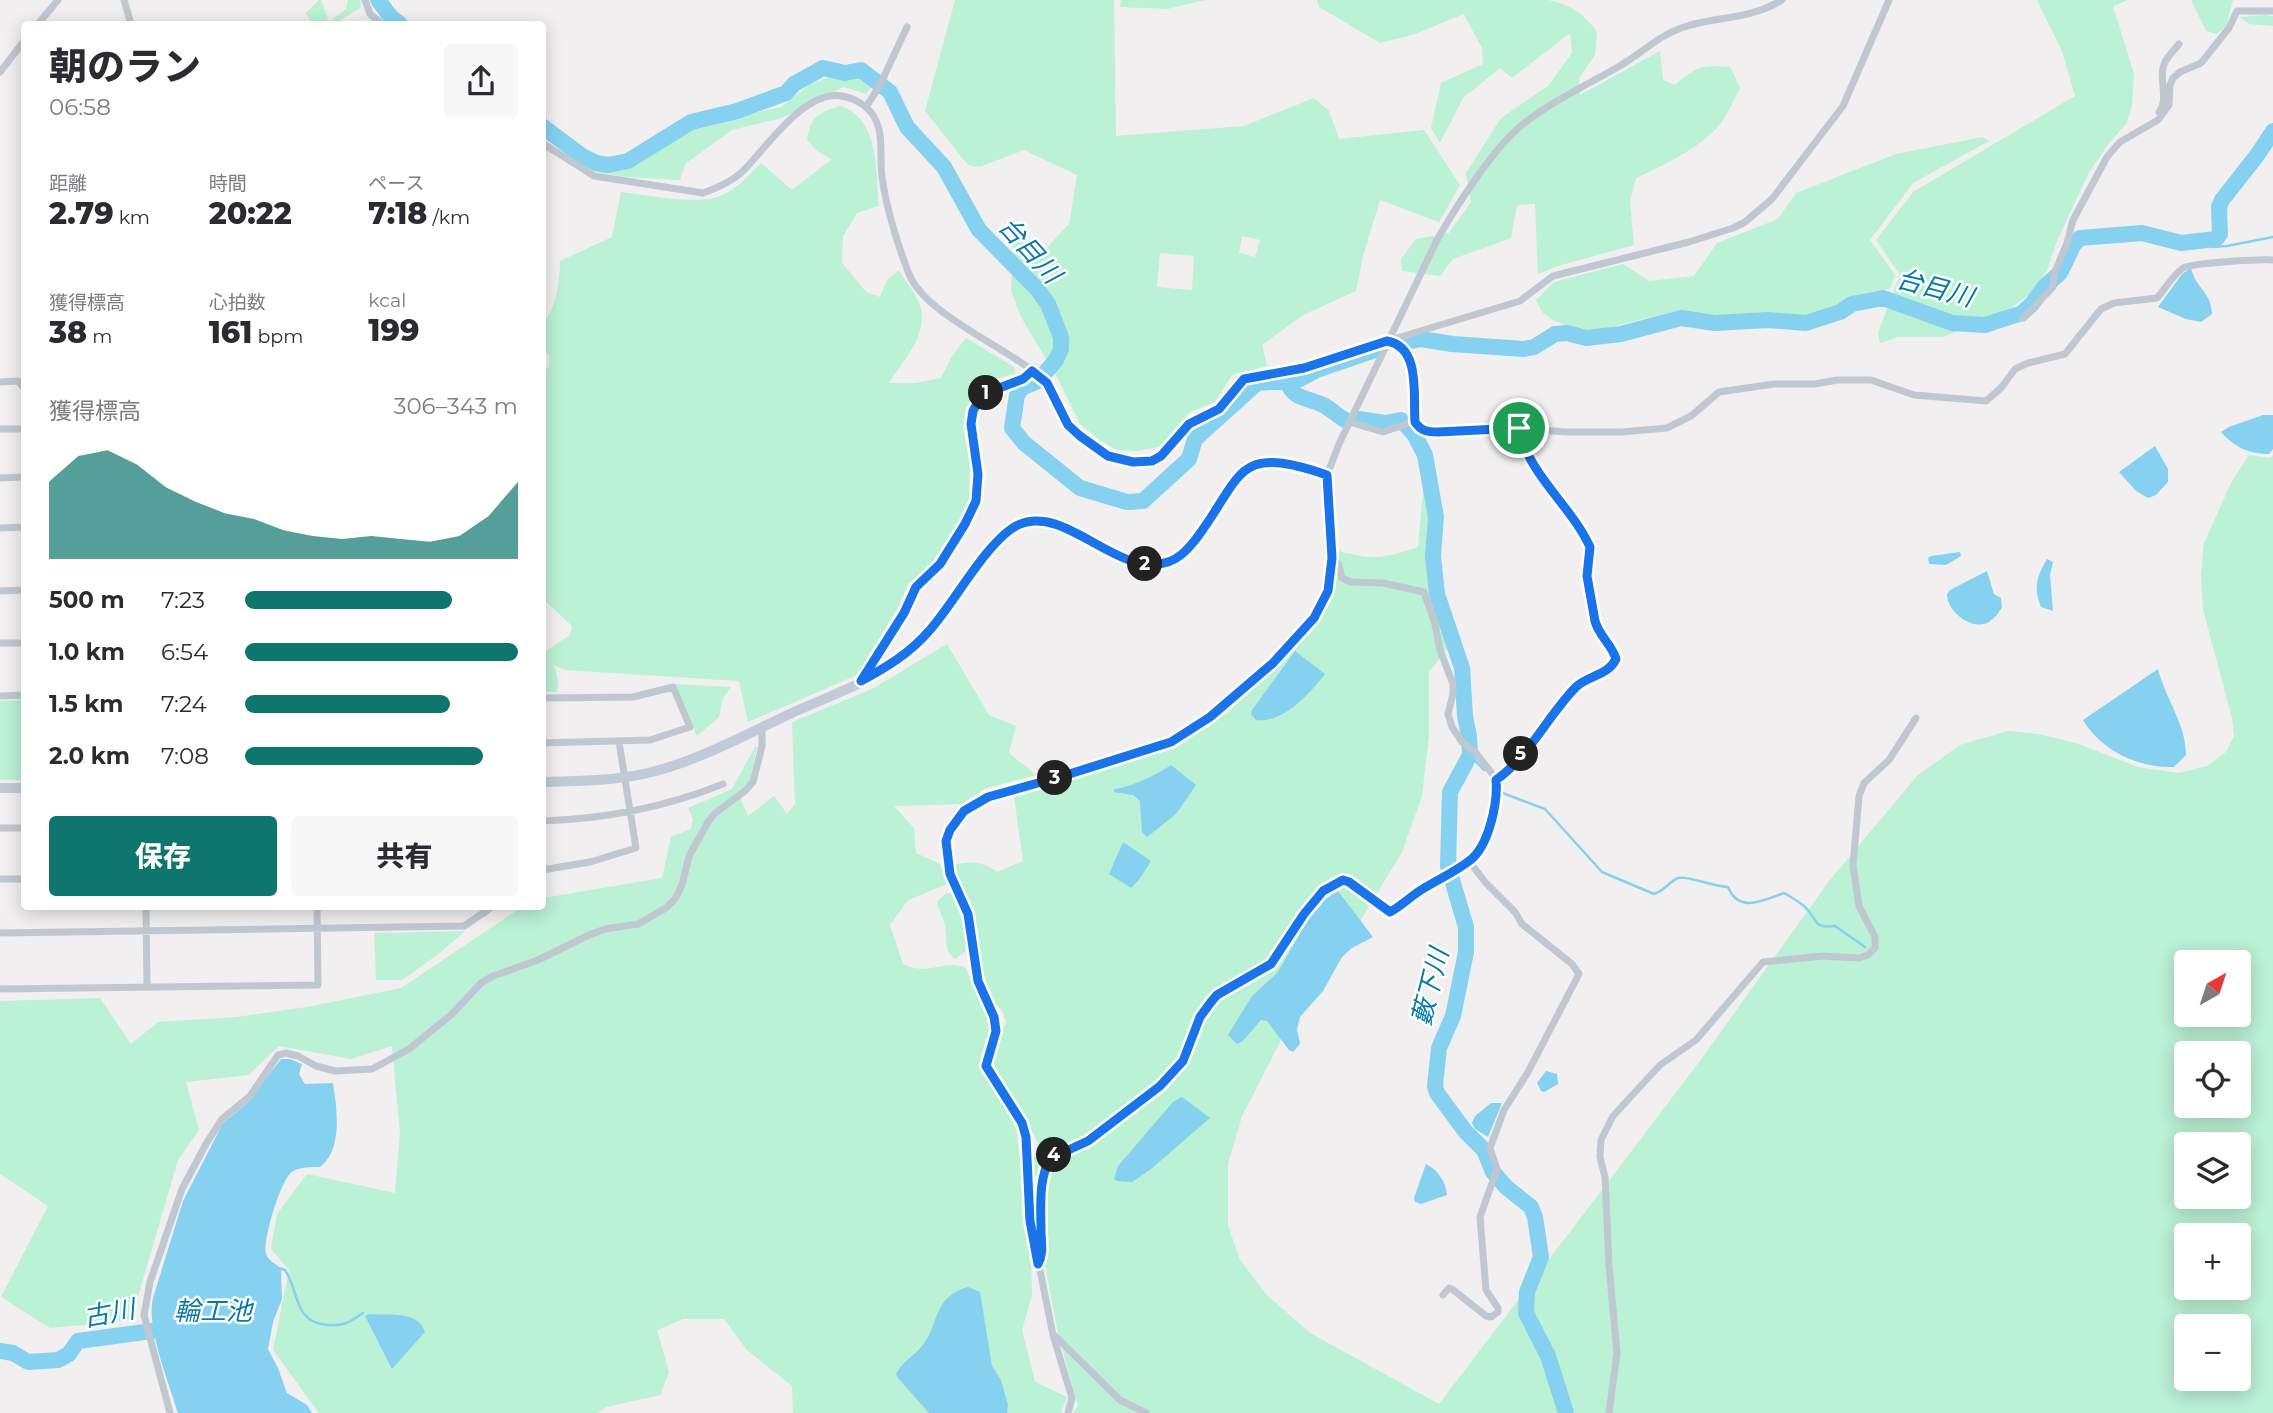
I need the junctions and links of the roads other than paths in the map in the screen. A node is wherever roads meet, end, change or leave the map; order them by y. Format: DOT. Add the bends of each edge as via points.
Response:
graph roads {
  1 [pos="58,0"];
  2 [pos="124,0"];
  3 [pos="365,0"];
  4 [pos="1782,0"];
  5 [pos="1889,0"];
  6 [pos="2273,11"];
  7 [pos="40,21"];
  8 [pos="130,21"];
  9 [pos="379,21"];
  10 [pos="907,27"];
  11 [pos="2179,44"];
  12 [pos="21,45"];
  13 [pos="0,72"];
  14 [pos="866,107"];
  15 [pos="2148,127"];
  16 [pos="546,146"];
  17 [pos="2273,260"];
  18 [pos="2023,318"];
  19 [pos="1387,341"];
  20 [pos="1035,373"];
  21 [pos="0,382"];
  22 [pos="21,384"];
  23 [pos="1349,422"];
  24 [pos="1410,423"];
  25 [pos="1519,428"];
  26 [pos="0,429"];
  27 [pos="21,429"];
  28 [pos="1327,475"];
  29 [pos="21,477"];
  30 [pos="0,478"];
  31 [pos="21,527"];
  32 [pos="0,528"];
  33 [pos="1332,558"];
  34 [pos="21,590"];
  35 [pos="0,591"];
  36 [pos="0,643"];
  37 [pos="21,643"];
  38 [pos="861,681"];
  39 [pos="21,695"];
  40 [pos="0,696"];
  41 [pos="546,698"];
  42 [pos="1916,718"];
  43 [pos="762,727"];
  44 [pos="619,742"];
  45 [pos="546,743"];
  46 [pos="624,778"];
  47 [pos="1496,780"];
  48 [pos="546,782"];
  49 [pos="723,784"];
  50 [pos="0,788"];
  51 [pos="21,788"];
  52 [pos="630,811"];
  53 [pos="546,821"];
  54 [pos="0,828"];
  55 [pos="21,828"];
  56 [pos="1469,861"];
  57 [pos="546,869"];
  58 [pos="0,879"];
  59 [pos="21,879"];
  60 [pos="146,910"];
  61 [pos="317,910"];
  62 [pos="488,910"];
  63 [pos="318,929"];
  64 [pos="146,931"];
  65 [pos="0,933"];
  66 [pos="147,987"];
  67 [pos="0,989"];
  68 [pos="1038,1264"];
  69 [pos="1443,1295"];
  70 [pos="1053,1335"];
  71 [pos="170,1413"];
  72 [pos="1068,1413"];
  73 [pos="1146,1413"];
  74 [pos="1609,1413"];
  1 -- 7 [label="street"];
  2 -- 8 [label="street"];
  3 -- 9 [label="street"];
  4 -- 19 [label="street" via="1749,15 1699,22 1663,35 1518,128 1449,219"];
  5 -- 19 [label="street" via="1843,106 1772,199 1745,222 1689,242 1553,276 1520,301"];
  6 -- 15 [label="street" via="2236,11 2229,28 2201,63 2174,78 2166,111"];
  10 -- 14 [label="street"];
  11 -- 15 [label="street" via="2165,62 2162,108"];
  12 -- 13 [label="street"];
  14 -- 16 [label="street" via="848,97 822,97 788,122 742,172 703,193 594,176"];
  14 -- 20 [label="street" via="880,134 887,201 916,288 948,317"];
  15 -- 18 [label="street" via="2120,142 2101,165 2073,220 2055,278 2045,297"];
  17 -- 25 [label="street" via="2184,268 2157,298 2101,309 2065,354 2015,369 1986,401 1914,395 1871,380 1837,380 1719,391 1691,416 1667,428 1607,432"];
  19 -- 20 [label="street" via="1304,368 1244,379 1219,409 1189,424 1152,461 1108,456 1080,436 1068,425 1047,383"];
  19 -- 23 [label="street"];
  19 -- 24 [label="street" via="1409,353"];
  20 -- 38 [label="street" via="979,400 971,424 978,474 976,501 940,564 916,587"];
  21 -- 22 [label="street"];
  23 -- 24 [label="street" via="1383,432"];
  23 -- 28 [label="street"];
  24 -- 25 [label="street" via="1426,432"];
  25 -- 47 [label="street" via="1543,480 1590,547 1587,576 1595,621 1616,659 1609,669 1577,685"];
  26 -- 27 [label="street"];
  28 -- 33 [label="street"];
  28 -- 38 [label="street" via="1284,463 1252,466 1229,486 1206,526 1178,558 1153,565 1125,558 1055,525 1031,521 1018,525 996,542 911,650"];
  29 -- 30 [label="street"];
  31 -- 32 [label="street"];
  33 -- 47 [label="street" via="1342,578 1351,582 1424,592 1453,684 1448,714 1452,727"];
  33 -- 68 [label="street" via="1328,591 1314,618 1273,663 1191,732 1144,752 988,797 964,811 950,830 946,841 950,874 968,914 978,981 994,1017 996,1031 986,1066 1026,1137 1030,1221"];
  34 -- 35 [label="street"];
  36 -- 37 [label="street"];
  38 -- 43 [label="street"];
  39 -- 40 [label="street"];
  41 -- 44 [label="street" via="633,697 673,687 690,727 650,740"];
  42 -- 74 [label="street" via="1889,760 1864,783 1859,796 1853,866 1859,906 1875,937 1875,948 1859,958 1822,956 1763,962 1696,1040 1660,1065 1604,1132 1600,1157 1617,1353"];
  43 -- 46 [label="street" via="670,767"];
  43 -- 71 [label="street" via="753,782 708,822 693,847 675,899 660,912 638,923 589,935 493,976 408,1049 372,1069 335,1071 298,1056 278,1055 250,1096 222,1119 182,1189 144,1308"];
  44 -- 45 [label="street"];
  44 -- 46 [label="street"];
  46 -- 48 [label="street"];
  46 -- 52 [label="street"];
  47 -- 56 [label="street" via="1488,834"];
  49 -- 52 [label="street"];
  50 -- 51 [label="street"];
  52 -- 53 [label="street"];
  52 -- 57 [label="street" via="636,848"];
  54 -- 55 [label="street"];
  56 -- 68 [label="street" via="1390,912 1349,882 1337,881 1323,891 1271,964 1217,995 1206,1007 1183,1061 1160,1086 1088,1141 1051,1158 1043,1177"];
  56 -- 69 [label="street" via="1522,924 1579,974 1504,1110 1490,1148 1497,1169 1480,1217 1486,1290 1498,1312 1486,1315 1449,1288"];
  58 -- 59 [label="street"];
  60 -- 64 [label="street"];
  61 -- 63 [label="street"];
  62 -- 63 [label="street" via="464,926"];
  63 -- 64 [label="street"];
  63 -- 66 [label="street" via="318,985"];
  64 -- 65 [label="street"];
  64 -- 66 [label="street"];
  66 -- 67 [label="street"];
  68 -- 70 [label="street"];
  70 -- 72 [label="street" via="1072,1398"];
  70 -- 73 [label="street" via="1120,1400"];
}
